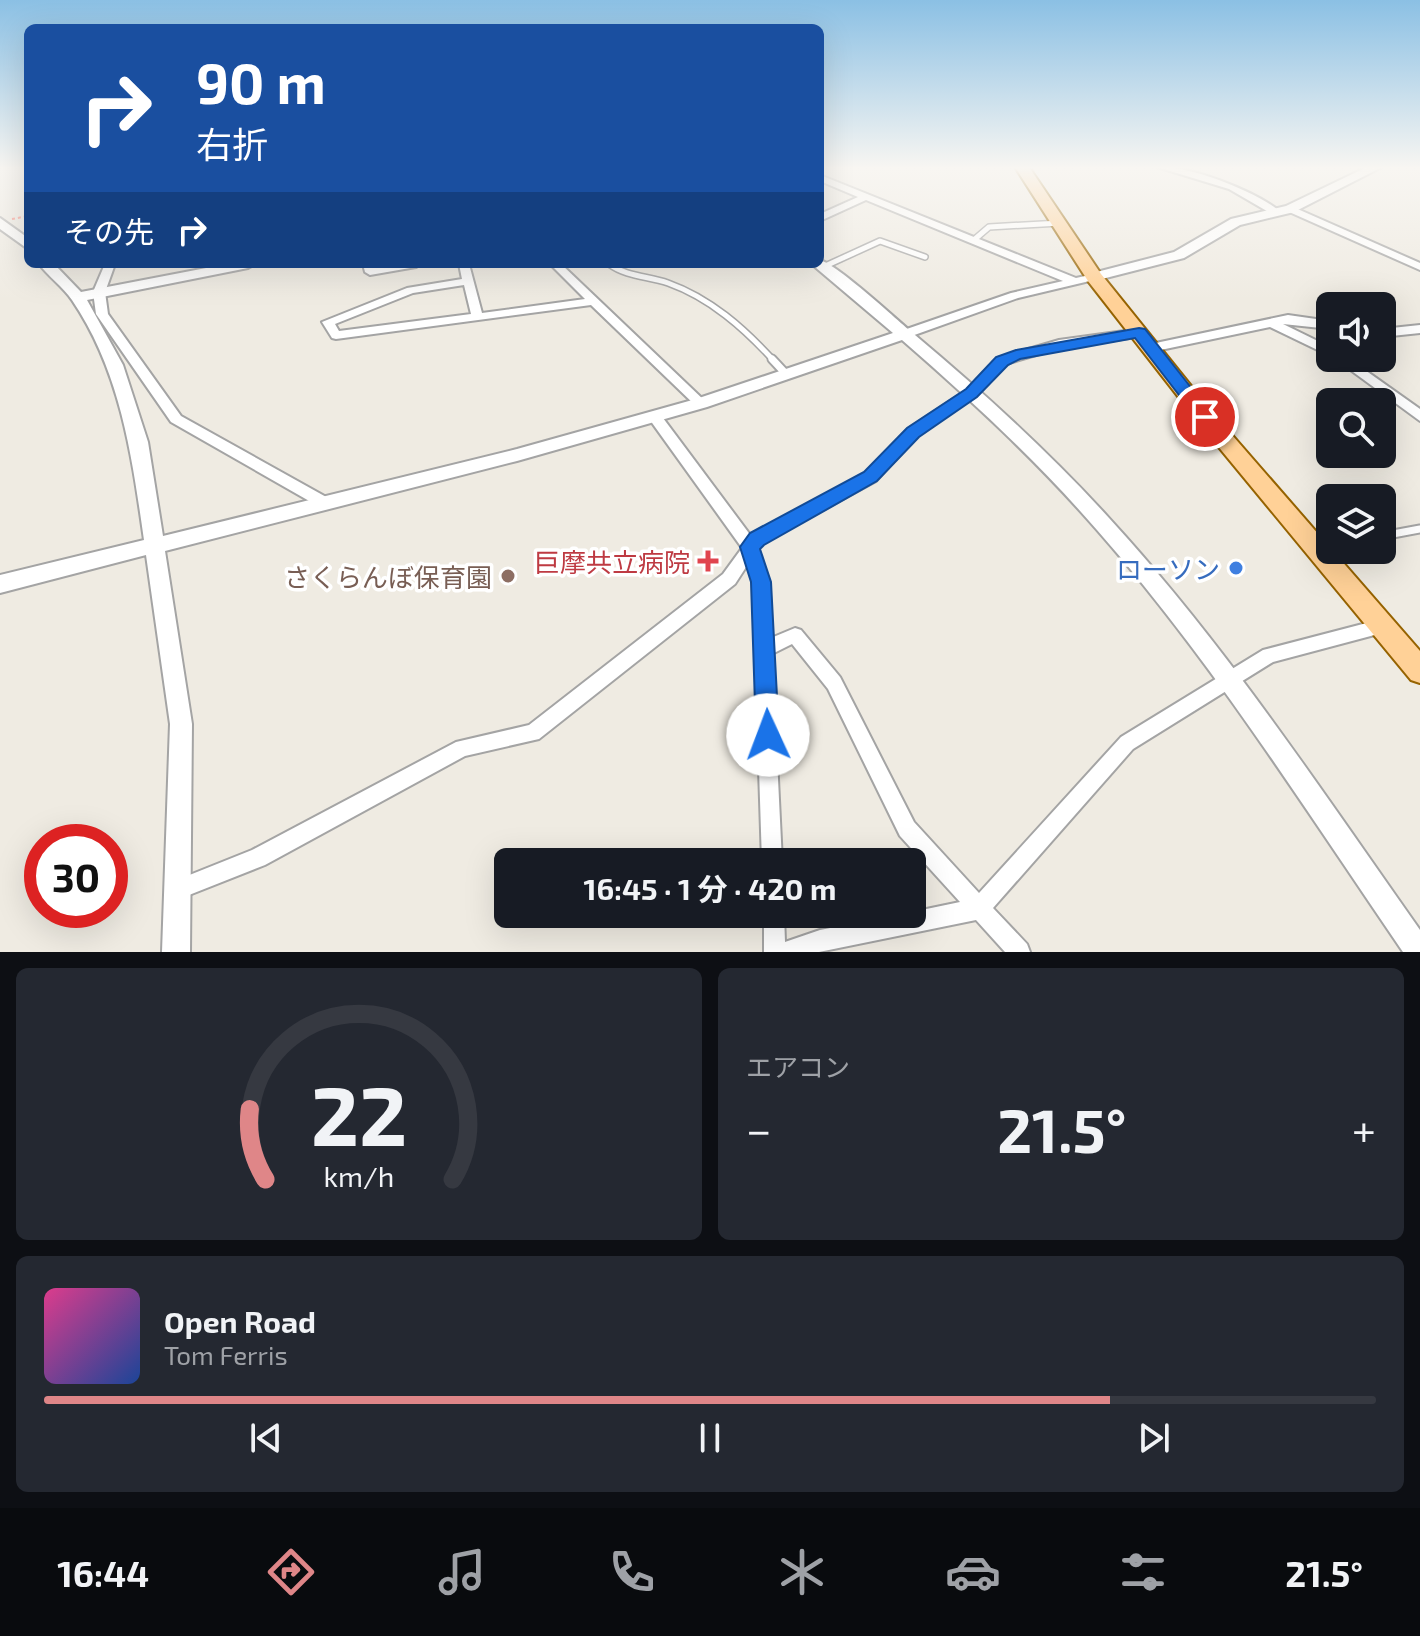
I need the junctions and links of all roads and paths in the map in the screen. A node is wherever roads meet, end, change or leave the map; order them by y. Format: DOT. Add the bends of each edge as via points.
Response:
graph roads {
  1 [pos="906,211"];
  2 [pos="1052,211"];
  3 [pos="1281,211"];
  4 [pos="1284,211"];
  5 [pos="24,217"];
  6 [pos="15,218"];
  7 [pos="0,222"];
  8 [pos="1060,223"];
  9 [pos="975,239"];
  10 [pos="24,242"];
  11 [pos="925,257"];
  12 [pos="824,265"];
  13 [pos="1420,267"];
  14 [pos="50,268"];
  15 [pos="108,268"];
  16 [pos="227,268"];
  17 [pos="369,268"];
  18 [pos="393,268"];
  19 [pos="465,268"];
  20 [pos="559,268"];
  21 [pos="615,268"];
  22 [pos="824,268"];
  23 [pos="1084,279"];
  24 [pos="468,281"];
  25 [pos="99,292"];
  26 [pos="78,297"];
  27 [pos="594,301"];
  28 [pos="477,317"];
  29 [pos="1272,323"];
  30 [pos="1316,323"];
  31 [pos="1420,329"];
  32 [pos="1396,332"];
  33 [pos="902,335"];
  34 [pos="1145,340"];
  35 [pos="1316,345"];
  36 [pos="1359,372"];
  37 [pos="786,374"];
  38 [pos="971,393"];
  39 [pos="701,403"];
  40 [pos="1420,416"];
  41 [pos="655,417"];
  42 [pos="323,502"];
  43 [pos="1420,529"];
  44 [pos="1396,533"];
  45 [pos="1316,539"];
  46 [pos="155,544"];
  47 [pos="750,547"];
  48 [pos="1336,564"];
  49 [pos="0,584"];
  50 [pos="1382,626"];
  51 [pos="764,650"];
  52 [pos="1420,671"];
  53 [pos="1227,679"];
  54 [pos="771,848"];
  55 [pos="179,889"];
  56 [pos="978,909"];
  57 [pos="774,928"];
  58 [pos="176,952"];
  59 [pos="775,952"];
  60 [pos="788,952"];
  61 [pos="1019,952"];
  62 [pos="1419,952"];
  1 -- 9 [label="street"];
  2 -- 8 [label="main road"];
  3 -- 23 [label="street" via="1236,222 1161,262"];
  4 -- 13 [label="street"];
  5 -- 6 [label="path"];
  7 -- 10 [label="street"];
  8 -- 9 [label="lane" via="989,227"];
  8 -- 23 [label="main road"];
  9 -- 23 [label="street"];
  11 -- 12 [label="lane" via="880,241"];
  14 -- 26 [label="street"];
  15 -- 25 [label="street"];
  16 -- 25 [label="street"];
  17 -- 18 [label="street"];
  19 -- 24 [label="street"];
  20 -- 27 [label="street"];
  21 -- 37 [label="lane" via="713,303 759,342"];
  22 -- 33 [label="street"];
  23 -- 33 [label="street" via="1015,295"];
  23 -- 34 [label="main road"];
  24 -- 28 [label="street"];
  24 -- 28 [label="street" via="411,290 328,322 336,335"];
  25 -- 26 [label="street"];
  25 -- 42 [label="street" via="112,333 176,419"];
  26 -- 46 [label="street" via="115,365 139,442"];
  27 -- 28 [label="street"];
  27 -- 39 [label="street"];
  29 -- 30 [label="street"];
  29 -- 34 [label="street"];
  29 -- 35 [label="street"];
  31 -- 32 [label="street"];
  33 -- 37 [label="street"];
  33 -- 38 [label="street"];
  34 -- 38 [label="street" via="1016,355 1002,361"];
  34 -- 45 [label="main road"];
  36 -- 40 [label="street"];
  37 -- 39 [label="street"];
  38 -- 47 [label="street" via="913,432 871,477"];
  38 -- 53 [label="street" via="1104,526"];
  39 -- 41 [label="street"];
  41 -- 42 [label="street"];
  41 -- 47 [label="street"];
  42 -- 46 [label="street"];
  43 -- 44 [label="lane"];
  46 -- 49 [label="street"];
  46 -- 55 [label="street" via="181,724"];
  47 -- 51 [label="street" via="761,582"];
  47 -- 55 [label="street" via="729,579 533,733 462,748 258,858"];
  48 -- 50 [label="main road"];
  50 -- 52 [label="main road"];
  50 -- 53 [label="street" via="1269,655"];
  51 -- 54 [label="street"];
  51 -- 56 [label="street" via="795,635 862,732 907,829"];
  53 -- 56 [label="street" via="1127,743"];
  53 -- 62 [label="street"];
  55 -- 58 [label="street"];
  56 -- 60 [label="street"];
  56 -- 61 [label="street"];
  57 -- 59 [label="street"];
}
